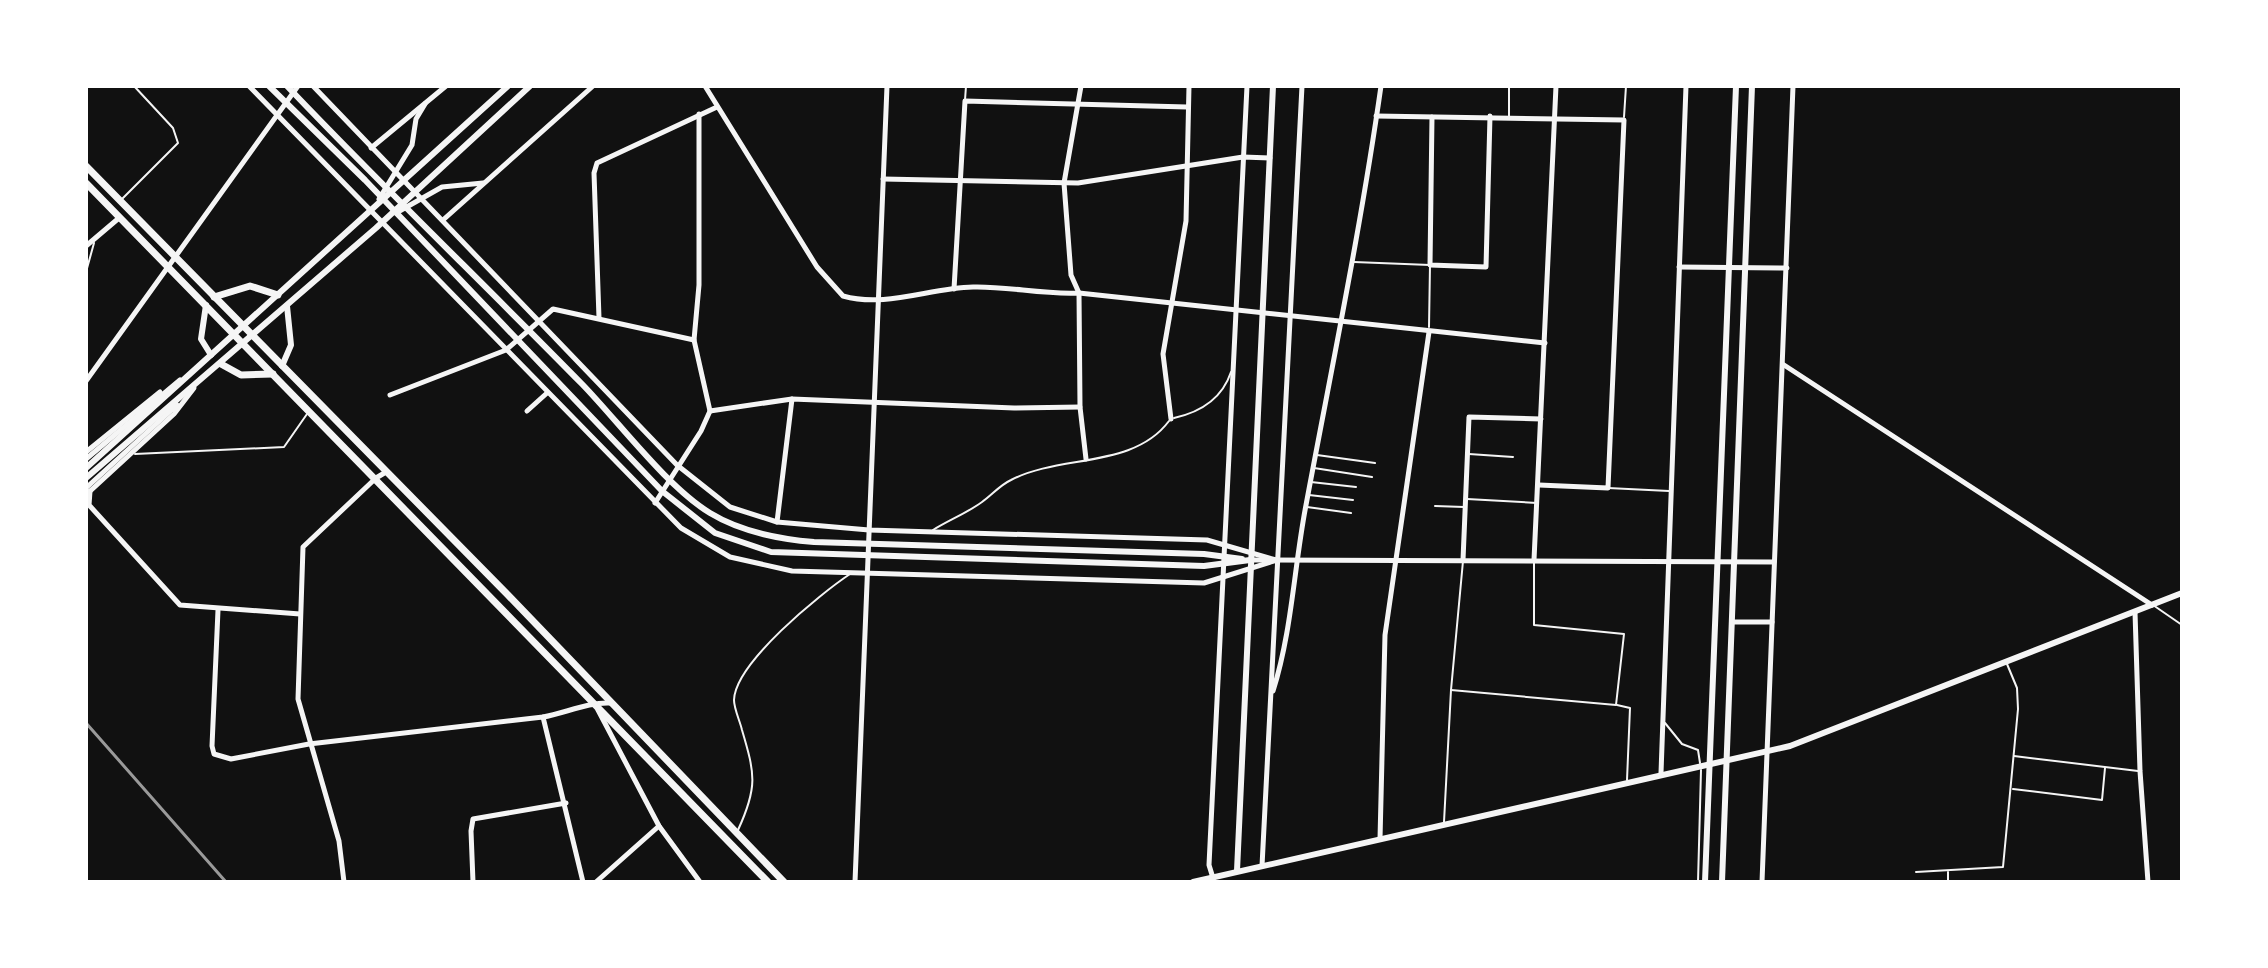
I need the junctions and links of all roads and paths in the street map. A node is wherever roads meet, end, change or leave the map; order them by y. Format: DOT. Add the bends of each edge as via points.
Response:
graph roads {
  1 [pos="134,86"];
  2 [pos="249,86"];
  3 [pos="269,86"];
  4 [pos="287,86"];
  5 [pos="313,86"];
  6 [pos="446,86"];
  7 [pos="508,86"];
  8 [pos="530,86"];
  9 [pos="593,86"];
  10 [pos="705,86"];
  11 [pos="887,86"];
  12 [pos="966,86"];
  13 [pos="1081,86"];
  14 [pos="1189,86"];
  15 [pos="1247,86"];
  16 [pos="1273,86"];
  17 [pos="1302,86"];
  18 [pos="1381,86"];
  19 [pos="1509,86"];
  20 [pos="1556,86"];
  21 [pos="1626,86"];
  22 [pos="1686,86"];
  23 [pos="1736,86"];
  24 [pos="1752,86"];
  25 [pos="1793,86"];
  26 [pos="295,89"];
  27 [pos="965,101"];
  28 [pos="1080,102"];
  29 [pos="286,103"];
  30 [pos="425,104"];
  31 [pos="717,107"];
  32 [pos="1187,107"];
  33 [pos="699,114"];
  34 [pos="278,116"];
  35 [pos="1376,116"];
  36 [pos="1490,116"];
  37 [pos="1509,116"];
  38 [pos="1432,117"];
  39 [pos="1554,118"];
  40 [pos="1624,120"];
  41 [pos="371,148"];
  42 [pos="1243,157"];
  43 [pos="1270,158"];
  44 [pos="1185,165"];
  45 [pos="86,166"];
  46 [pos="394,170"];
  47 [pos="883,179"];
  48 [pos="958,179"];
  49 [pos="404,180"];
  50 [pos="86,183"];
  51 [pos="485,183"];
  52 [pos="1064,183"];
  53 [pos="389,189"];
  54 [pos="414,190"];
  55 [pos="381,198"];
  56 [pos="421,199"];
  57 [pos="119,201"];
  58 [pos="404,205"];
  59 [pos="370,211"];
  60 [pos="395,212"];
  61 [pos="119,218"];
  62 [pos="443,220"];
  63 [pos="382,222"];
  64 [pos="95,238"];
  65 [pos="86,246"];
  66 [pos="175,255"];
  67 [pos="1354,262"];
  68 [pos="1430,265"];
  69 [pos="167,267"];
  70 [pos="1679,267"];
  71 [pos="1729,267"];
  72 [pos="1746,268"];
  73 [pos="1787,268"];
  74 [pos="86,272"];
  75 [pos="954,289"];
  76 [pos="1079,293"];
  77 [pos="278,295"];
  78 [pos="214,297"];
  79 [pos="878,301"];
  80 [pos="1174,301"];
  81 [pos="206,305"];
  82 [pos="287,306"];
  83 [pos="1236,310"];
  84 [pos="1262,313"];
  85 [pos="1289,317"];
  86 [pos="599,318"];
  87 [pos="538,319"];
  88 [pos="1340,322"];
  89 [pos="243,325"];
  90 [pos="529,330"];
  91 [pos="1429,332"];
  92 [pos="234,335"];
  93 [pos="253,336"];
  94 [pos="518,340"];
  95 [pos="694,340"];
  96 [pos="1545,343"];
  97 [pos="243,344"];
  98 [pos="506,350"];
  99 [pos="211,355"];
  100 [pos="221,364"];
  101 [pos="1784,365"];
  102 [pos="282,366"];
  103 [pos="1232,367"];
  104 [pos="194,370"];
  105 [pos="273,374"];
  106 [pos="202,377"];
  107 [pos="86,381"];
  108 [pos="547,393"];
  109 [pos="390,395"];
  110 [pos="792,399"];
  111 [pos="875,400"];
  112 [pos="171,401"];
  113 [pos="1080,407"];
  114 [pos="309,410"];
  115 [pos="527,411"];
  116 [pos="710,411"];
  117 [pos="1171,419"];
  118 [pos="1541,419"];
  119 [pos="86,452"];
  120 [pos="1315,454"];
  121 [pos="1468,454"];
  122 [pos="130,455"];
  123 [pos="1513,457"];
  124 [pos="86,459"];
  125 [pos="1086,459"];
  126 [pos="1375,463"];
  127 [pos="677,465"];
  128 [pos="86,468"];
  129 [pos="1313,468"];
  130 [pos="386,472"];
  131 [pos="1372,477"];
  132 [pos="86,478"];
  133 [pos="376,478"];
  134 [pos="669,479"];
  135 [pos="1310,481"];
  136 [pos="1539,485"];
  137 [pos="1356,487"];
  138 [pos="1608,488"];
  139 [pos="87,491"];
  140 [pos="662,491"];
  141 [pos="1671,491"];
  142 [pos="1308,494"];
  143 [pos="1466,499"];
  144 [pos="1353,500"];
  145 [pos="655,503"];
  146 [pos="1538,503"];
  147 [pos="1435,506"];
  148 [pos="1306,507"];
  149 [pos="1466,507"];
  150 [pos="1351,513"];
  151 [pos="777,522"];
  152 [pos="869,530"];
  153 [pos="931,531"];
  154 [pos="868,544"];
  155 [pos="1225,544"];
  156 [pos="1251,551"];
  157 [pos="868,558"];
  158 [pos="1225,560"];
  159 [pos="1250,560"];
  160 [pos="1277,560"];
  161 [pos="1397,560"];
  162 [pos="1463,560"];
  163 [pos="1534,560"];
  164 [pos="1295,561"];
  165 [pos="1668,561"];
  166 [pos="1718,561"];
  167 [pos="1736,562"];
  168 [pos="1774,562"];
  169 [pos="1250,570"];
  170 [pos="868,573"];
  171 [pos="851,574"];
  172 [pos="1223,579"];
  173 [pos="2182,593"];
  174 [pos="2152,605"];
  175 [pos="218,610"];
  176 [pos="2135,612"];
  177 [pos="300,614"];
  178 [pos="1734,622"];
  179 [pos="1772,622"];
  180 [pos="2182,625"];
  181 [pos="2007,663"];
  182 [pos="1451,690"];
  183 [pos="1271,698"];
  184 [pos="594,702"];
  185 [pos="612,703"];
  186 [pos="1616,705"];
  187 [pos="543,717"];
  188 [pos="1662,719"];
  189 [pos="309,744"];
  190 [pos="1766,752"];
  191 [pos="2014,756"];
  192 [pos="1728,761"];
  193 [pos="1710,765"];
  194 [pos="2105,767"];
  195 [pos="1701,768"];
  196 [pos="2140,771"];
  197 [pos="1661,773"];
  198 [pos="1627,782"];
  199 [pos="2011,789"];
  200 [pos="566,803"];
  201 [pos="1444,824"];
  202 [pos="659,826"];
  203 [pos="737,834"];
  204 [pos="1380,839"];
  205 [pos="1262,866"];
  206 [pos="1237,871"];
  207 [pos="1916,872"];
  208 [pos="1948,872"];
  209 [pos="1213,878"];
  210 [pos="344,882"];
  211 [pos="473,882"];
  212 [pos="583,882"];
  213 [pos="596,882"];
  214 [pos="700,882"];
  215 [pos="768,882"];
  216 [pos="784,882"];
  217 [pos="855,882"];
  218 [pos="1193,882"];
  219 [pos="1698,882"];
  220 [pos="1705,882"];
  221 [pos="1722,882"];
  222 [pos="1762,882"];
  223 [pos="1948,882"];
  224 [pos="2148,882"];
  1 -- 57 [label="lane" via="173,128 178,143"];
  2 -- 34 [label="street"];
  3 -- 29 [label="street"];
  4 -- 26 [label="street"];
  5 -- 41 [label="street"];
  6 -- 30 [label="street"];
  7 -- 49 [label="street"];
  8 -- 54 [label="street"];
  9 -- 51 [label="street"];
  10 -- 31 [label="street"];
  11 -- 47 [label="street"];
  12 -- 27 [label="lane"];
  13 -- 28 [label="street"];
  14 -- 32 [label="street"];
  15 -- 42 [label="street"];
  16 -- 43 [label="street"];
  17 -- 85 [label="street"];
  18 -- 35 [label="street"];
  19 -- 37 [label="lane"];
  20 -- 39 [label="street"];
  21 -- 40 [label="lane"];
  22 -- 70 [label="street"];
  23 -- 71 [label="street"];
  24 -- 72 [label="street"];
  25 -- 73 [label="street"];
  26 -- 29 [label="street"];
  26 -- 53 [label="street"];
  27 -- 28 [label="street"];
  27 -- 48 [label="street"];
  28 -- 32 [label="street"];
  28 -- 52 [label="street"];
  29 -- 34 [label="street"];
  29 -- 55 [label="street"];
  30 -- 41 [label="street"];
  30 -- 46 [label="street" via="416,119 412,145"];
  31 -- 33 [label="street"];
  31 -- 79 [label="street" via="817,267 843,296"];
  32 -- 44 [label="street"];
  33 -- 86 [label="street" via="597,163"];
  33 -- 95 [label="street"];
  34 -- 59 [label="street"];
  34 -- 66 [label="street"];
  35 -- 38 [label="street"];
  35 -- 67 [label="street"];
  36 -- 37 [label="street"];
  36 -- 38 [label="street"];
  36 -- 68 [label="street" via="1486,267"];
  37 -- 39 [label="street"];
  38 -- 68 [label="street"];
  39 -- 40 [label="street"];
  39 -- 96 [label="street"];
  40 -- 138 [label="street"];
  41 -- 46 [label="street"];
  42 -- 43 [label="street"];
  42 -- 44 [label="street"];
  42 -- 83 [label="street"];
  43 -- 84 [label="street"];
  44 -- 52 [label="street"];
  44 -- 80 [label="street" via="1186,221"];
  45 -- 57 [label="main road"];
  46 -- 49 [label="street"];
  46 -- 53 [label="street"];
  47 -- 48 [label="street"];
  47 -- 79 [label="street"];
  48 -- 52 [label="street"];
  48 -- 75 [label="street"];
  49 -- 53 [label="street"];
  49 -- 54 [label="street"];
  50 -- 61 [label="main road"];
  51 -- 56 [label="street" via="442,187"];
  51 -- 62 [label="street"];
  52 -- 76 [label="street" via="1071,275"];
  53 -- 55 [label="street"];
  53 -- 58 [label="street"];
  54 -- 56 [label="street"];
  54 -- 58 [label="street"];
  55 -- 59 [label="street"];
  55 -- 60 [label="street"];
  56 -- 58 [label="street"];
  56 -- 62 [label="street"];
  57 -- 66 [label="main road"];
  58 -- 60 [label="street"];
  58 -- 90 [label="street"];
  59 -- 63 [label="street"];
  59 -- 77 [label="street"];
  60 -- 63 [label="street"];
  60 -- 94 [label="street"];
  61 -- 64 [label="street"];
  61 -- 69 [label="main road"];
  62 -- 87 [label="street"];
  63 -- 82 [label="street"];
  63 -- 98 [label="street"];
  64 -- 65 [label="street"];
  64 -- 74 [label="lane"];
  66 -- 69 [label="street"];
  66 -- 78 [label="main road"];
  67 -- 68 [label="lane"];
  67 -- 88 [label="street"];
  68 -- 91 [label="lane"];
  69 -- 81 [label="main road"];
  69 -- 107 [label="street"];
  70 -- 71 [label="street"];
  70 -- 141 [label="street"];
  71 -- 72 [label="street"];
  71 -- 166 [label="street"];
  72 -- 73 [label="street"];
  72 -- 167 [label="street"];
  73 -- 101 [label="street"];
  75 -- 76 [label="street"];
  75 -- 79 [label="street"];
  76 -- 80 [label="street"];
  76 -- 113 [label="street"];
  77 -- 78 [label="main road" via="250,286"];
  77 -- 89 [label="street"];
  78 -- 89 [label="main road"];
  79 -- 111 [label="street"];
  80 -- 83 [label="street"];
  80 -- 117 [label="street" via="1163,354"];
  81 -- 92 [label="main road"];
  81 -- 99 [label="street" via="201,339"];
  82 -- 93 [label="street"];
  82 -- 102 [label="street" via="291,345"];
  83 -- 84 [label="street"];
  83 -- 103 [label="street"];
  84 -- 85 [label="street"];
  84 -- 156 [label="street"];
  85 -- 88 [label="street"];
  85 -- 160 [label="street"];
  86 -- 87 [label="street" via="553,309"];
  86 -- 95 [label="street"];
  87 -- 90 [label="street"];
  87 -- 127 [label="street"];
  88 -- 91 [label="street"];
  88 -- 120 [label="street"];
  89 -- 92 [label="street"];
  89 -- 93 [label="main road"];
  90 -- 94 [label="street"];
  90 -- 134 [label="street"];
  91 -- 96 [label="street"];
  91 -- 161 [label="street"];
  92 -- 97 [label="main road"];
  92 -- 99 [label="street"];
  93 -- 97 [label="street"];
  93 -- 102 [label="main road"];
  94 -- 98 [label="street"];
  94 -- 140 [label="street"];
  95 -- 116 [label="street"];
  96 -- 118 [label="street"];
  97 -- 100 [label="street"];
  97 -- 105 [label="main road"];
  98 -- 108 [label="street"];
  98 -- 109 [label="street"];
  99 -- 104 [label="street"];
  100 -- 105 [label="main road" via="241,375"];
  100 -- 106 [label="street"];
  101 -- 168 [label="street"];
  101 -- 174 [label="street"];
  102 -- 130 [label="main road"];
  103 -- 117 [label="lane" via="1226,385 1210,404"];
  103 -- 155 [label="street"];
  104 -- 112 [label="street"];
  104 -- 119 [label="street" via="155,393"];
  104 -- 124 [label="street"];
  105 -- 114 [label="main road"];
  106 -- 112 [label="street"];
  106 -- 122 [label="street" via="174,414"];
  108 -- 115 [label="street"];
  108 -- 145 [label="street"];
  110 -- 111 [label="street"];
  110 -- 116 [label="street"];
  110 -- 151 [label="street"];
  111 -- 113 [label="street"];
  111 -- 152 [label="street"];
  112 -- 128 [label="street"];
  112 -- 132 [label="street"];
  112 -- 139 [label="street"];
  113 -- 125 [label="street"];
  114 -- 122 [label="lane" via="284,447"];
  114 -- 133 [label="main road"];
  116 -- 127 [label="street"];
  117 -- 125 [label="lane" via="1156,438"];
  118 -- 121 [label="street" via="1469,417"];
  118 -- 136 [label="street"];
  120 -- 126 [label="lane"];
  120 -- 129 [label="street"];
  121 -- 123 [label="lane"];
  121 -- 143 [label="street"];
  122 -- 139 [label="street"];
  125 -- 153 [label="lane" via="1009,480 980,504"];
  127 -- 134 [label="street"];
  127 -- 151 [label="street" via="730,507"];
  129 -- 131 [label="lane"];
  129 -- 135 [label="street"];
  130 -- 133 [label="street"];
  130 -- 185 [label="main road"];
  133 -- 177 [label="street" via="303,547"];
  133 -- 184 [label="main road"];
  134 -- 140 [label="street"];
  134 -- 154 [label="street" via="708,512 743,528 784,539"];
  135 -- 137 [label="lane"];
  135 -- 142 [label="street"];
  136 -- 138 [label="street"];
  136 -- 146 [label="street"];
  138 -- 141 [label="lane"];
  139 -- 175 [label="street" via="89,505 180,605"];
  140 -- 145 [label="street"];
  140 -- 157 [label="street" via="703,526 749,546"];
  141 -- 165 [label="street"];
  142 -- 144 [label="lane"];
  142 -- 148 [label="street"];
  143 -- 146 [label="lane"];
  143 -- 149 [label="street"];
  145 -- 171 [label="street" via="696,539 730,557 781,570"];
  146 -- 163 [label="street"];
  147 -- 149 [label="lane"];
  148 -- 150 [label="lane"];
  148 -- 164 [label="street"];
  149 -- 162 [label="street"];
  151 -- 152 [label="street"];
  152 -- 153 [label="street"];
  152 -- 154 [label="street"];
  153 -- 155 [label="street"];
  154 -- 157 [label="street"];
  154 -- 158 [label="street"];
  155 -- 156 [label="street"];
  155 -- 158 [label="street"];
  156 -- 159 [label="street"];
  156 -- 160 [label="street"];
  157 -- 158 [label="street" via="1204,566"];
  157 -- 170 [label="street"];
  158 -- 159 [label="street"];
  158 -- 172 [label="street"];
  159 -- 160 [label="street"];
  159 -- 169 [label="street"];
  160 -- 164 [label="street"];
  160 -- 169 [label="street"];
  160 -- 183 [label="street"];
  161 -- 162 [label="street"];
  161 -- 164 [label="street"];
  161 -- 204 [label="street" via="1385,635"];
  162 -- 163 [label="street"];
  162 -- 182 [label="lane"];
  163 -- 165 [label="street"];
  163 -- 186 [label="lane" via="1534,625 1624,634"];
  164 -- 183 [label="street" via="1287,647"];
  165 -- 166 [label="street"];
  165 -- 188 [label="street"];
  166 -- 167 [label="street"];
  166 -- 193 [label="street"];
  167 -- 168 [label="street"];
  167 -- 178 [label="street"];
  168 -- 179 [label="street"];
  169 -- 172 [label="street"];
  169 -- 206 [label="street"];
  170 -- 171 [label="street"];
  170 -- 172 [label="street" via="1204,583"];
  170 -- 217 [label="street"];
  171 -- 203 [label="lane" via="753,660 740,683 734,699 753,798"];
  172 -- 209 [label="street" via="1209,865"];
  173 -- 174 [label="street"];
  174 -- 176 [label="street"];
  174 -- 180 [label="lane"];
  175 -- 177 [label="street"];
  175 -- 189 [label="street" via="214,754 231,759"];
  176 -- 181 [label="street"];
  176 -- 196 [label="street"];
  177 -- 189 [label="street" via="298,699"];
  178 -- 179 [label="street"];
  178 -- 192 [label="street"];
  179 -- 190 [label="street"];
  181 -- 190 [label="street"];
  181 -- 191 [label="lane" via="2017,688"];
  182 -- 186 [label="lane"];
  182 -- 201 [label="lane"];
  183 -- 205 [label="street"];
  184 -- 185 [label="street"];
  184 -- 187 [label="street" via="578,711"];
  184 -- 202 [label="street"];
  184 -- 215 [label="main road"];
  185 -- 203 [label="main road"];
  186 -- 198 [label="lane" via="1630,708"];
  187 -- 189 [label="street"];
  187 -- 200 [label="street"];
  188 -- 195 [label="lane" via="1682,744 1698,750"];
  188 -- 197 [label="street"];
  189 -- 210 [label="street" via="339,841"];
  190 -- 192 [label="street"];
  190 -- 222 [label="street"];
  191 -- 194 [label="lane"];
  191 -- 199 [label="lane"];
  192 -- 193 [label="street"];
  192 -- 221 [label="street"];
  193 -- 195 [label="street"];
  193 -- 220 [label="street"];
  194 -- 196 [label="lane"];
  194 -- 199 [label="lane" via="2102,800"];
  195 -- 197 [label="street"];
  195 -- 219 [label="lane"];
  196 -- 224 [label="street"];
  197 -- 198 [label="street"];
  198 -- 201 [label="street"];
  199 -- 208 [label="lane" via="2003,867"];
  200 -- 211 [label="street" via="473,819"];
  200 -- 212 [label="street"];
  201 -- 204 [label="street"];
  202 -- 213 [label="street"];
  202 -- 214 [label="street"];
  203 -- 216 [label="main road"];
  204 -- 205 [label="street"];
  205 -- 206 [label="street"];
  206 -- 209 [label="street"];
  207 -- 208 [label="lane"];
  208 -- 223 [label="lane"];
  209 -- 218 [label="street"];
}
